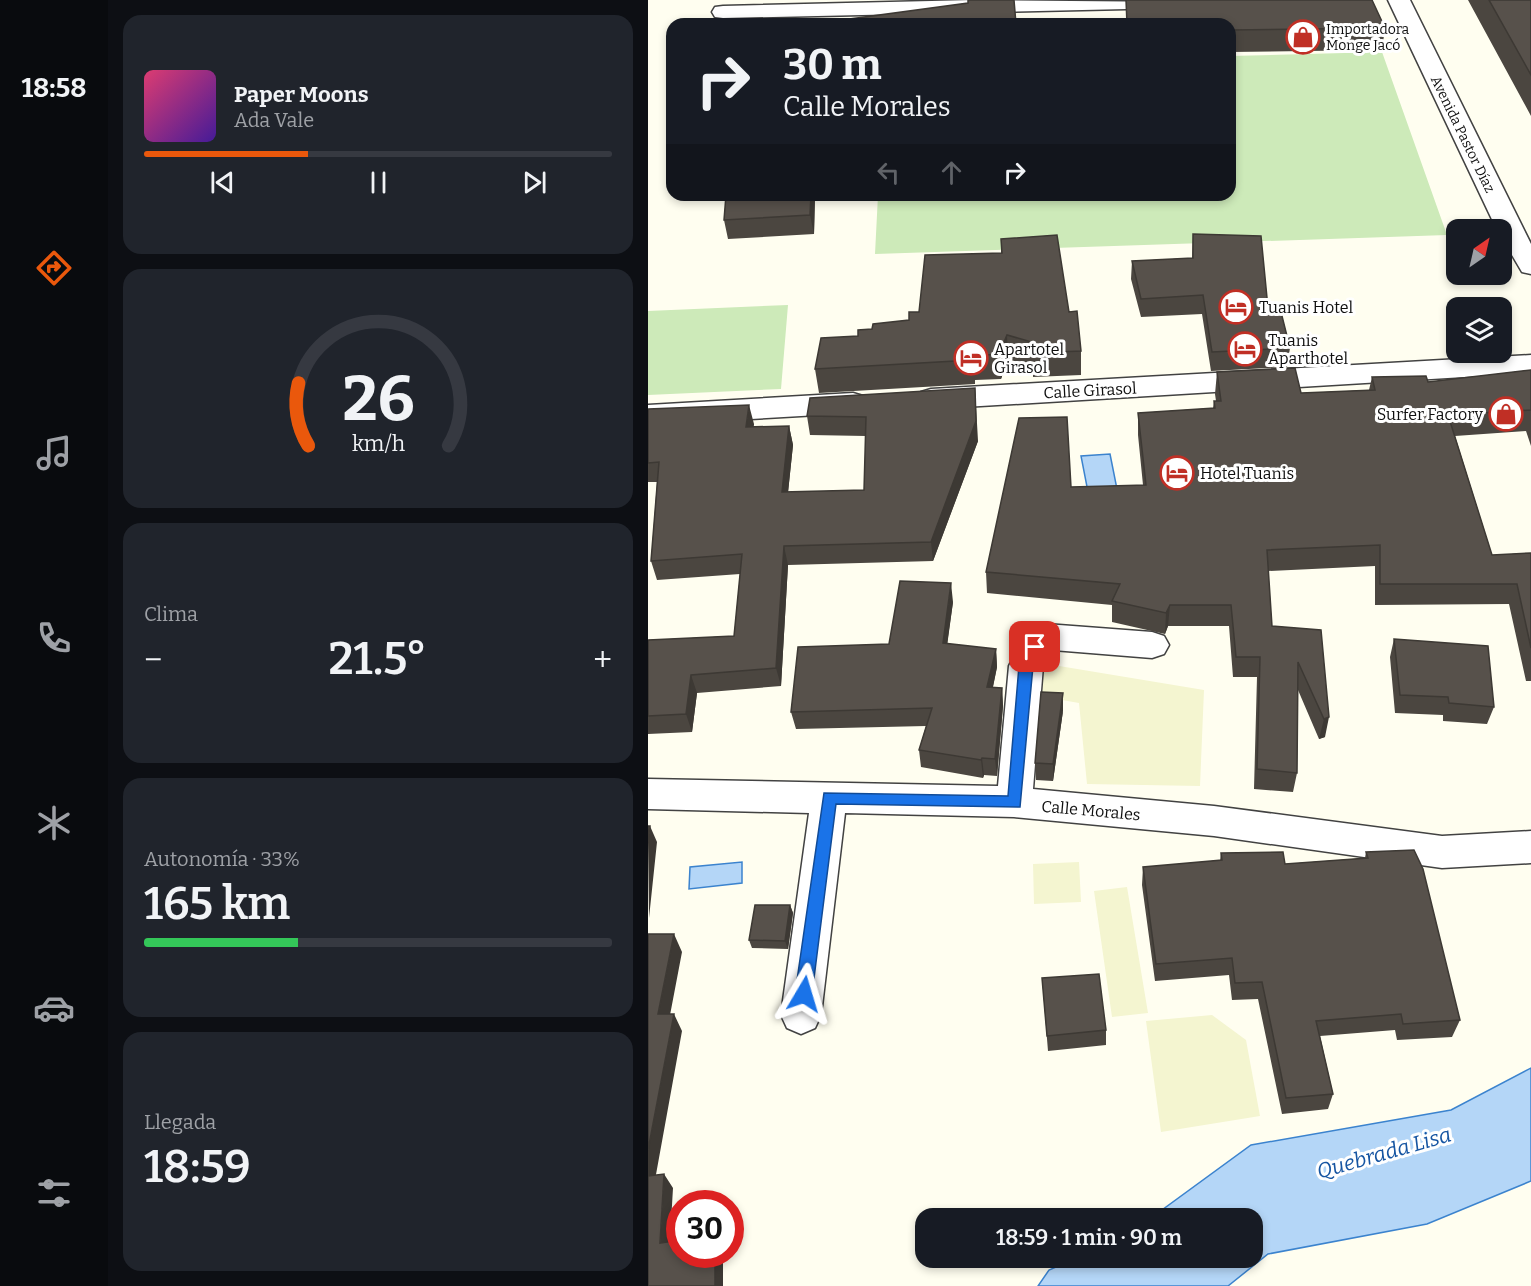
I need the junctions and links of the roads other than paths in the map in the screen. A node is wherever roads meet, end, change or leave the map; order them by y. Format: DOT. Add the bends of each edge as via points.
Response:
graph roads {
  1 [pos="1399,0"];
  2 [pos="1195,2"];
  3 [pos="723,12"];
  4 [pos="1531,266"];
  5 [pos="1531,364"];
  6 [pos="910,400"];
  7 [pos="875,402"];
  8 [pos="648,415"];
  9 [pos="1152,645"];
  10 [pos="648,794"];
  11 [pos="829,798"];
  12 [pos="1014,802"];
  13 [pos="1531,847"];
  14 [pos="801,1015"];
  1 -- 4 [label="street, Avenida Pastor Díaz"];
  2 -- 3 [label="street"];
  5 -- 6 [label="street, Calle Girasol"];
  7 -- 8 [label="street"];
  9 -- 12 [label="street" via="1046,637 1035,647 1026,666"];
  10 -- 11 [label="street, Calle Morales"];
  11 -- 12 [label="street, Calle Morales"];
  11 -- 14 [label="street"];
  12 -- 13 [label="street, Calle Morales" via="1214,821 1442,852"];
}
